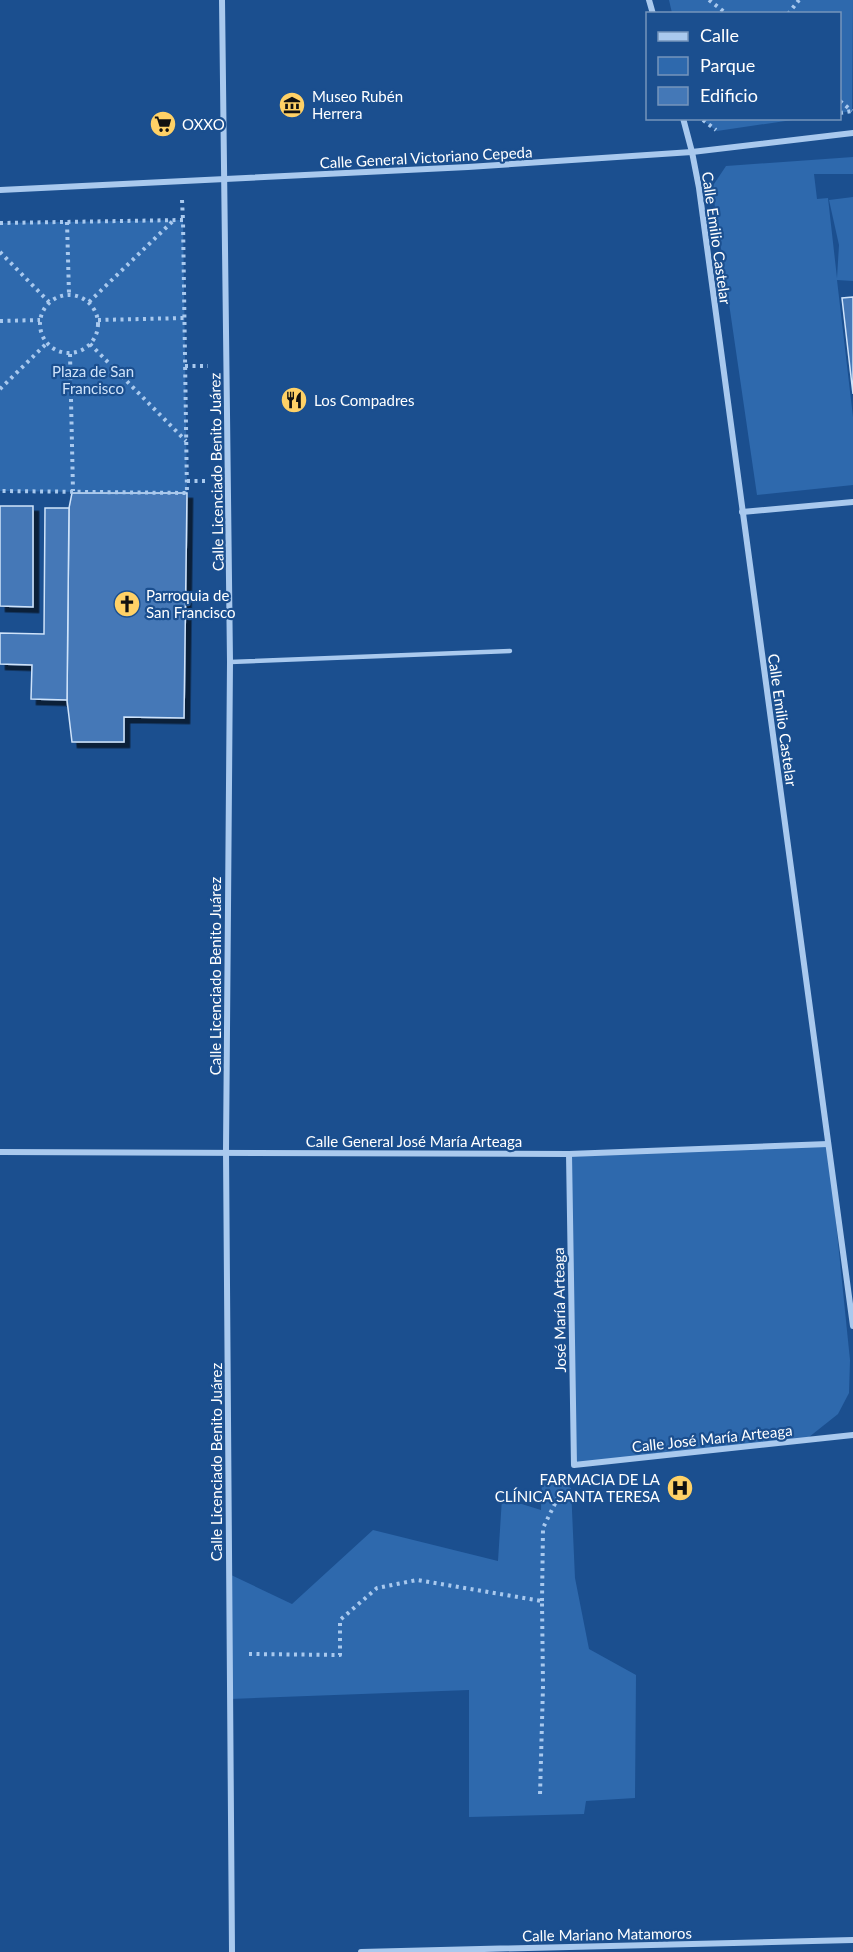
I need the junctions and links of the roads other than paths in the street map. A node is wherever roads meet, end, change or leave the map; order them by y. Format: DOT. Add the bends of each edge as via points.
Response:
graph roads {
  1 [pos="222,0"];
  2 [pos="684,120"];
  3 [pos="853,133"];
  4 [pos="692,152"];
  5 [pos="226,180"];
  6 [pos="0,190"];
  7 [pos="853,502"];
  8 [pos="742,512"];
  9 [pos="510,651"];
  10 [pos="230,662"];
  11 [pos="828,1144"];
  12 [pos="226,1151"];
  13 [pos="0,1152"];
  14 [pos="569,1154"];
  15 [pos="853,1326"];
  16 [pos="853,1435"];
  17 [pos="574,1465"];
  18 [pos="853,1940"];
  19 [pos="232,1952"];
  20 [pos="361,1952"];
  1 -- 5 [label="street, Calle Licenciado Benito Juárez"];
  2 -- 4 [label="street, Calle Emilio Castelar"];
  3 -- 4 [label="street, Calle General Victoriano Cepeda"];
  4 -- 5 [label="street, Calle General Victoriano Cepeda"];
  4 -- 8 [label="street, Calle Emilio Castelar"];
  5 -- 6 [label="street, Calle General Victoriano Cepeda"];
  5 -- 10 [label="street, Calle Licenciado Benito Juárez"];
  7 -- 8 [label="street"];
  8 -- 11 [label="street, Calle Emilio Castelar"];
  9 -- 10 [label="lane"];
  10 -- 12 [label="street, Calle Licenciado Benito Juárez"];
  11 -- 14 [label="street, Calle General José María Arteaga"];
  11 -- 15 [label="street, Calle Emilio Castelar"];
  12 -- 13 [label="street, Calle General José María Arteaga"];
  12 -- 14 [label="street, Calle General José María Arteaga"];
  12 -- 19 [label="street, Calle Licenciado Benito Juárez"];
  14 -- 17 [label="street, José María Arteaga"];
  16 -- 17 [label="street, Calle José María Arteaga"];
  18 -- 20 [label="street, Calle Mariano Matamoros"];
}
